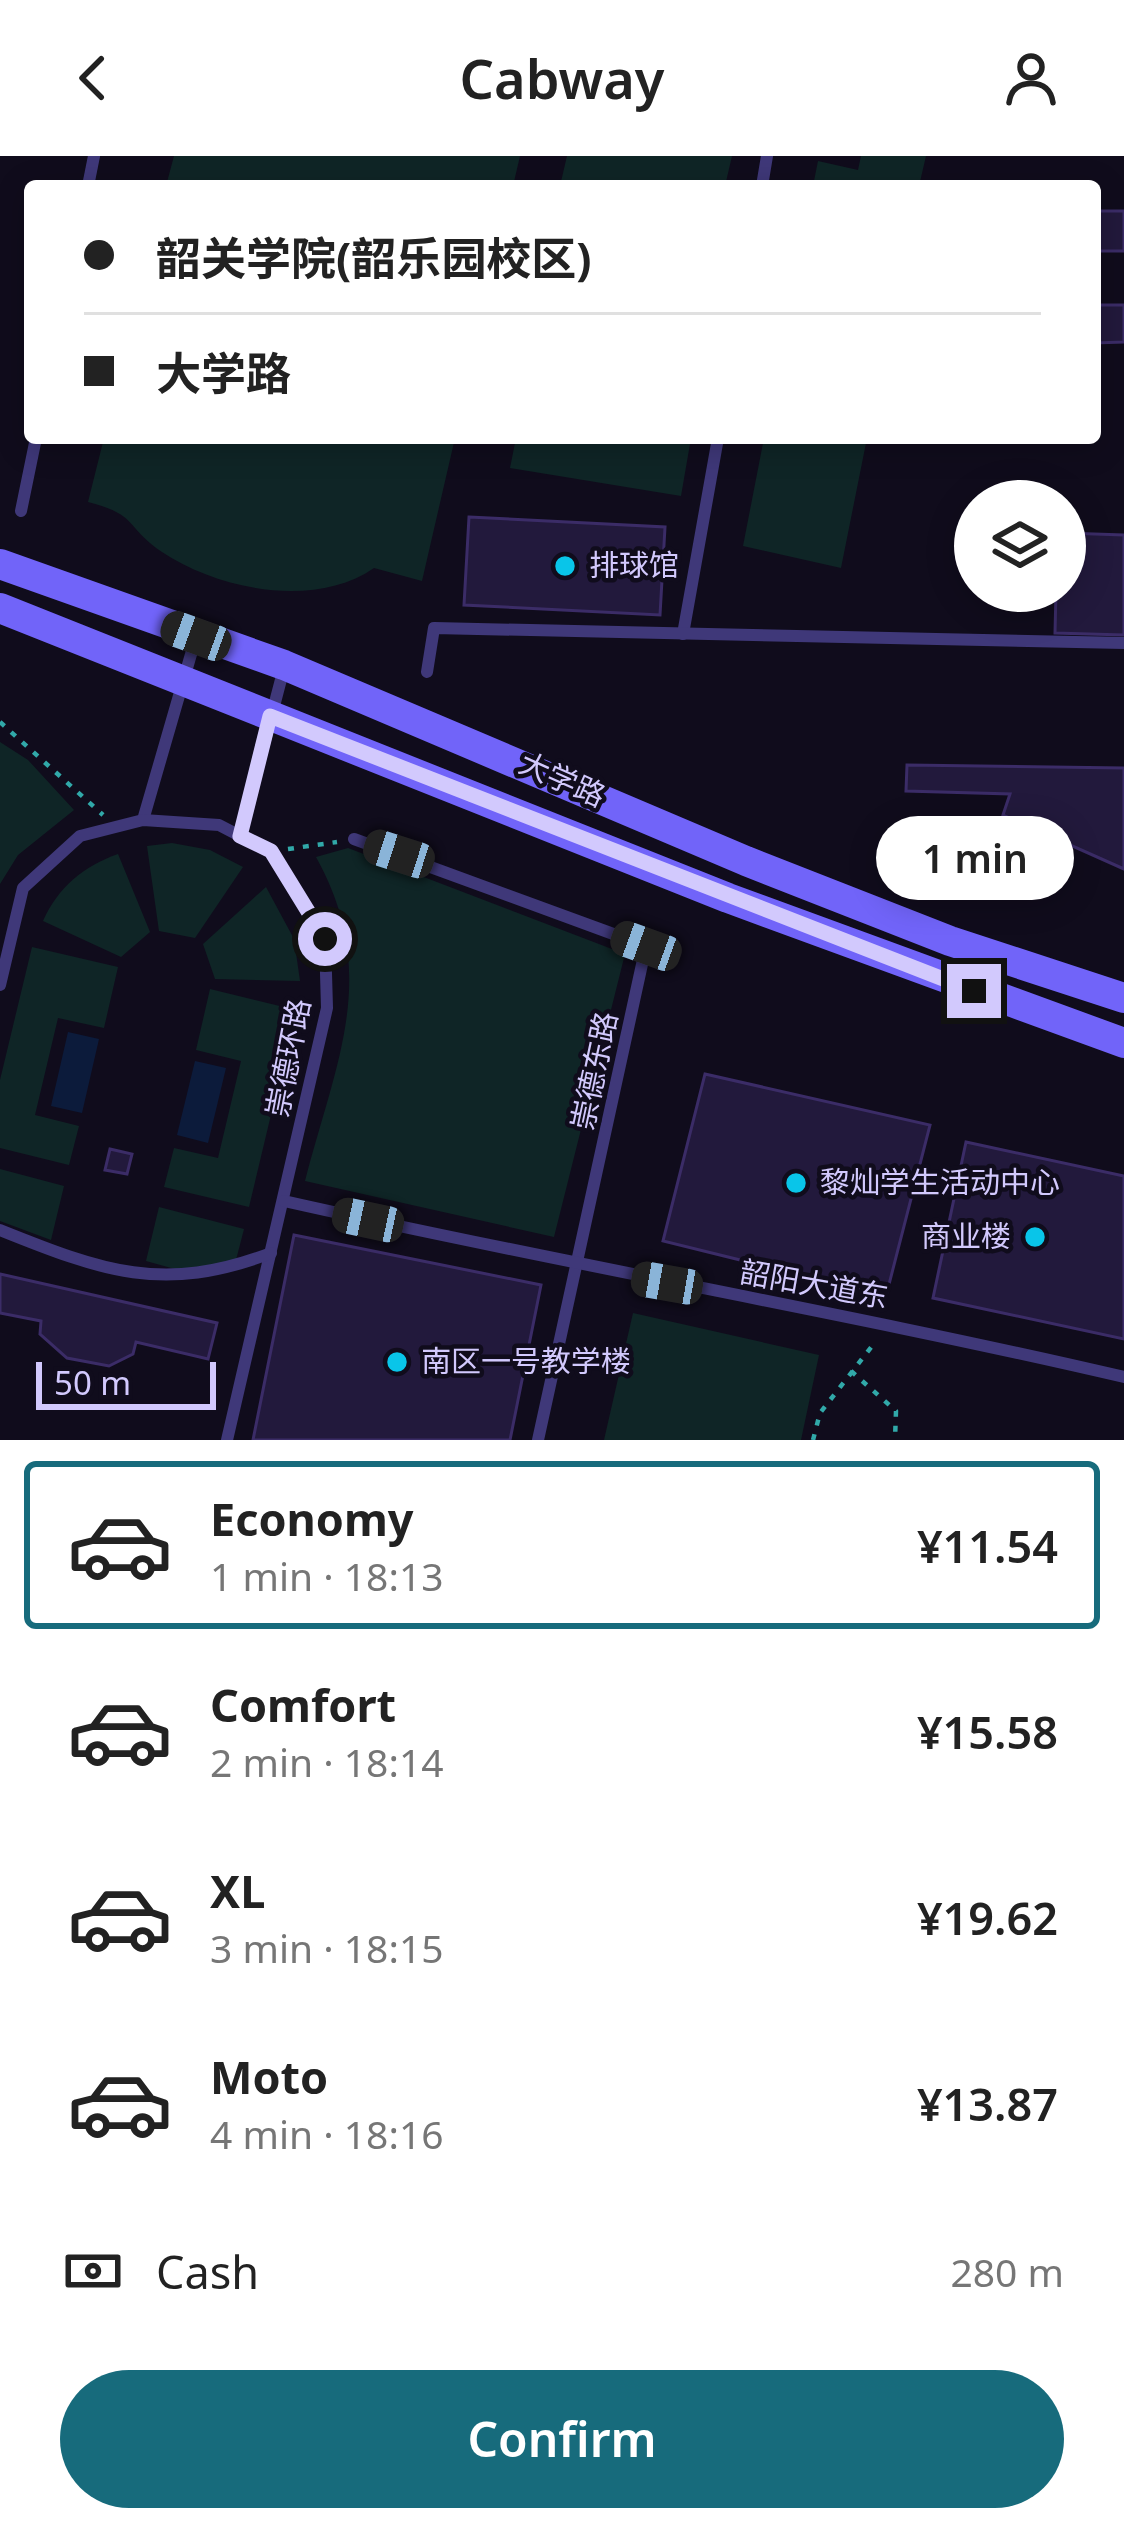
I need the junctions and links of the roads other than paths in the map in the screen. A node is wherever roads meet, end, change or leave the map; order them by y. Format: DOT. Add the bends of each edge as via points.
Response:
graph roads {
  1 [pos="35,444"];
  2 [pos="717,444"];
  3 [pos="21,511"];
  4 [pos="0,564"];
  5 [pos="0,608"];
  6 [pos="683,634"];
  7 [pos="196,636"];
  8 [pos="1124,643"];
  9 [pos="284,665"];
  10 [pos="427,672"];
  11 [pos="183,681"];
  12 [pos="270,716"];
  13 [pos="142,820"];
  14 [pos="240,836"];
  15 [pos="355,839"];
  16 [pos="404,839"];
  17 [pos="399,854"];
  18 [pos="0,985"];
  19 [pos="1124,998"];
  20 [pos="1124,1043"];
  21 [pos="284,1201"];
  22 [pos="0,1230"];
  23 [pos="271,1252"];
  24 [pos="578,1267"];
  25 [pos="1124,1377"];
  26 [pos="227,1440"];
  27 [pos="538,1440"];
  1 -- 3 [label="lane"];
  2 -- 6 [label="lane"];
  4 -- 7 [label="main road, 大学路"];
  5 -- 11 [label="main road, 大学路"];
  6 -- 8 [label="lane"];
  6 -- 10 [label="lane" via="434,628"];
  7 -- 9 [label="main road, 大学路"];
  7 -- 11 [label="lane"];
  9 -- 12 [label="lane"];
  9 -- 19 [label="main road, 大学路" via="787,877"];
  11 -- 12 [label="main road, 大学路"];
  11 -- 13 [label="lane"];
  12 -- 14 [label="lane"];
  12 -- 20 [label="main road, 大学路" via="937,978"];
  13 -- 14 [label="lane" via="219,825"];
  13 -- 18 [label="lane" via="80,836 23,888"];
  14 -- 21 [label="lane, 崇德环路" via="271,851 325,939 327,1008"];
  15 -- 17 [label="lane, 崇德东路"];
  16 -- 17 [label="lane"];
  17 -- 24 [label="lane, 崇德东路" via="646,946"];
  21 -- 23 [label="lane, 崇德环路"];
  21 -- 24 [label="lane, 韶阳大道东"];
  22 -- 23 [label="lane" via="74,1260 162,1279"];
  23 -- 26 [label="lane, 崇德环路"];
  24 -- 25 [label="lane, 韶阳大道东" via="891,1323"];
  24 -- 27 [label="lane, 崇德东路"];
}
